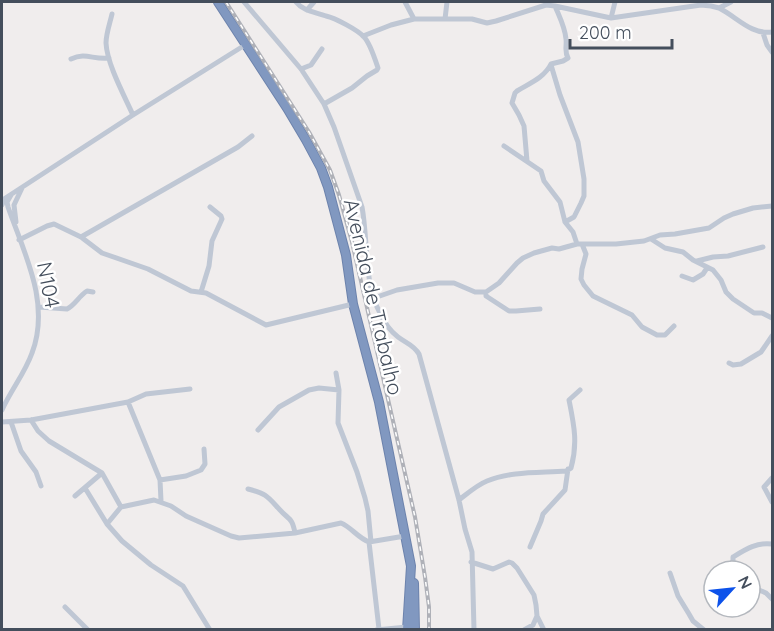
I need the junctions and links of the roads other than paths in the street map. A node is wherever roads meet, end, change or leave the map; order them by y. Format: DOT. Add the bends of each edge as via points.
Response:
graph roads {
  1 [pos="218,2"];
  2 [pos="244,2"];
  3 [pos="296,2"];
  4 [pos="314,2"];
  5 [pos="405,2"];
  6 [pos="447,2"];
  7 [pos="615,2"];
  8 [pos="731,2"];
  9 [pos="552,4"];
  10 [pos="719,8"];
  11 [pos="307,10"];
  12 [pos="112,14"];
  13 [pos="611,18"];
  14 [pos="414,19"];
  15 [pos="445,20"];
  16 [pos="772,32"];
  17 [pos="763,33"];
  18 [pos="363,36"];
  19 [pos="245,45"];
  20 [pos="322,49"];
  21 [pos="772,52"];
  22 [pos="109,58"];
  23 [pos="71,59"];
  24 [pos="551,64"];
  25 [pos="301,69"];
  26 [pos="324,104"];
  27 [pos="133,115"];
  28 [pos="252,136"];
  29 [pos="504,146"];
  30 [pos="527,161"];
  31 [pos="23,186"];
  32 [pos="3,205"];
  33 [pos="772,206"];
  34 [pos="210,207"];
  35 [pos="565,222"];
  36 [pos="16,232"];
  37 [pos="81,237"];
  38 [pos="651,239"];
  39 [pos="20,240"];
  40 [pos="580,244"];
  41 [pos="763,247"];
  42 [pos="697,261"];
  43 [pos="707,268"];
  44 [pos="682,276"];
  45 [pos="93,292"];
  46 [pos="201,292"];
  47 [pos="486,292"];
  48 [pos="374,298"];
  49 [pos="353,304"];
  50 [pos="39,307"];
  51 [pos="540,309"];
  52 [pos="772,318"];
  53 [pos="674,326"];
  54 [pos="772,336"];
  55 [pos="729,363"];
  56 [pos="336,373"];
  57 [pos="190,389"];
  58 [pos="339,390"];
  59 [pos="580,390"];
  60 [pos="4,396"];
  61 [pos="128,402"];
  62 [pos="2,410"];
  63 [pos="31,420"];
  64 [pos="2,422"];
  65 [pos="11,422"];
  66 [pos="258,430"];
  67 [pos="204,449"];
  68 [pos="568,470"];
  69 [pos="102,473"];
  70 [pos="772,478"];
  71 [pos="160,480"];
  72 [pos="41,486"];
  73 [pos="85,488"];
  74 [pos="248,489"];
  75 [pos="75,496"];
  76 [pos="459,500"];
  77 [pos="161,501"];
  78 [pos="772,502"];
  79 [pos="121,507"];
  80 [pos="107,524"];
  81 [pos="295,533"];
  82 [pos="405,536"];
  83 [pos="370,542"];
  84 [pos="772,544"];
  85 [pos="530,547"];
  86 [pos="733,559"];
  87 [pos="471,562"];
  88 [pos="670,573"];
  89 [pos="64,607"];
  90 [pos="537,616"];
  91 [pos="377,629"];
  92 [pos="410,629"];
  93 [pos="88,630"];
  94 [pos="210,630"];
  95 [pos="474,630"];
  96 [pos="524,630"];
  97 [pos="544,630"];
  98 [pos="704,630"];
  1 -- 19 [label="highway, Avenida de Trabalho"];
  2 -- 25 [label="street"];
  3 -- 11 [label="street"];
  4 -- 11 [label="street"];
  5 -- 14 [label="street"];
  6 -- 15 [label="street"];
  7 -- 13 [label="street"];
  8 -- 10 [label="street"];
  9 -- 13 [label="street"];
  9 -- 15 [label="street" via="487,23"];
  9 -- 24 [label="street" via="564,30 568,58"];
  10 -- 13 [label="street" via="701,5"];
  10 -- 17 [label="street"];
  11 -- 18 [label="street"];
  12 -- 22 [label="street" via="106,40"];
  14 -- 15 [label="street"];
  14 -- 18 [label="street"];
  16 -- 17 [label="street"];
  17 -- 21 [label="street"];
  18 -- 26 [label="street" via="377,70"];
  19 -- 27 [label="street, N104"];
  19 -- 49 [label="highway, Avenida de Trabalho" via="321,168 340,229"];
  20 -- 25 [label="street" via="311,65"];
  22 -- 23 [label="street" via="82,55"];
  22 -- 27 [label="street"];
  24 -- 30 [label="street" via="540,78 513,97 512,103 524,126"];
  24 -- 35 [label="street" via="578,142 584,179 581,203 574,217"];
  25 -- 26 [label="street"];
  26 -- 48 [label="street" via="362,207"];
  27 -- 31 [label="street, N104"];
  28 -- 37 [label="street"];
  29 -- 30 [label="street"];
  30 -- 35 [label="street" via="542,171 544,181 560,202"];
  31 -- 32 [label="street, N104"];
  31 -- 36 [label="street, N104" via="15,205"];
  32 -- 36 [label="street, N104"];
  33 -- 38 [label="street" via="733,214 710,228"];
  34 -- 46 [label="street" via="222,219 212,241"];
  35 -- 40 [label="street"];
  36 -- 39 [label="street, N104 / N104"];
  37 -- 39 [label="street" via="54,224"];
  37 -- 46 [label="street" via="102,253"];
  38 -- 40 [label="street"];
  38 -- 42 [label="street"];
  39 -- 50 [label="street, N104 / N104"];
  40 -- 47 [label="street" via="523,258"];
  40 -- 53 [label="street" via="586,254 581,279 593,296 632,315 642,327 657,335 665,335"];
  41 -- 42 [label="street"];
  42 -- 43 [label="street"];
  43 -- 44 [label="street" via="693,280"];
  43 -- 52 [label="street" via="713,270 726,292 743,307"];
  45 -- 50 [label="street" via="81,294 67,309"];
  46 -- 49 [label="street" via="266,325"];
  47 -- 48 [label="street" via="438,283"];
  47 -- 51 [label="street" via="486,296 509,311"];
  48 -- 76 [label="street" via="389,328 419,354"];
  49 -- 82 [label="highway, Avenida de Trabalho" via="379,402"];
  50 -- 60 [label="street, N104 / N104" via="32,353"];
  54 -- 55 [label="street" via="759,354 741,364"];
  56 -- 58 [label="street"];
  57 -- 61 [label="street" via="146,394"];
  58 -- 66 [label="street" via="309,390 279,406"];
  58 -- 83 [label="street" via="338,423 365,498"];
  59 -- 68 [label="street" via="569,400 576,440"];
  60 -- 62 [label="street, N104 / N104"];
  61 -- 63 [label="street"];
  61 -- 71 [label="street"];
  63 -- 65 [label="street"];
  63 -- 69 [label="street" via="49,441"];
  64 -- 65 [label="street"];
  65 -- 72 [label="street" via="21,451"];
  67 -- 71 [label="street" via="205,464 201,471"];
  68 -- 76 [label="street" via="508,475 482,483"];
  68 -- 85 [label="street" via="566,490 543,514"];
  69 -- 73 [label="street"];
  69 -- 79 [label="street"];
  70 -- 78 [label="street" via="764,487"];
  71 -- 77 [label="street"];
  73 -- 75 [label="street"];
  73 -- 80 [label="street"];
  74 -- 81 [label="street" via="273,500 293,523"];
  76 -- 87 [label="street"];
  77 -- 79 [label="street"];
  77 -- 81 [label="street" via="231,537"];
  79 -- 80 [label="street"];
  80 -- 94 [label="street" via="134,552 183,586"];
  81 -- 83 [label="street" via="341,523"];
  82 -- 83 [label="street"];
  82 -- 92 [label="highway, Avenida de Trabalho" via="411,567"];
  83 -- 91 [label="street"];
  84 -- 86 [label="street" via="752,546"];
  87 -- 90 [label="street" via="493,569 509,562 514,565 534,595"];
  87 -- 95 [label="street"];
  88 -- 98 [label="street" via="678,596 693,621"];
  89 -- 93 [label="street"];
  90 -- 96 [label="street" via="533,625"];
  90 -- 97 [label="street"];
  91 -- 92 [label="street"];
}
